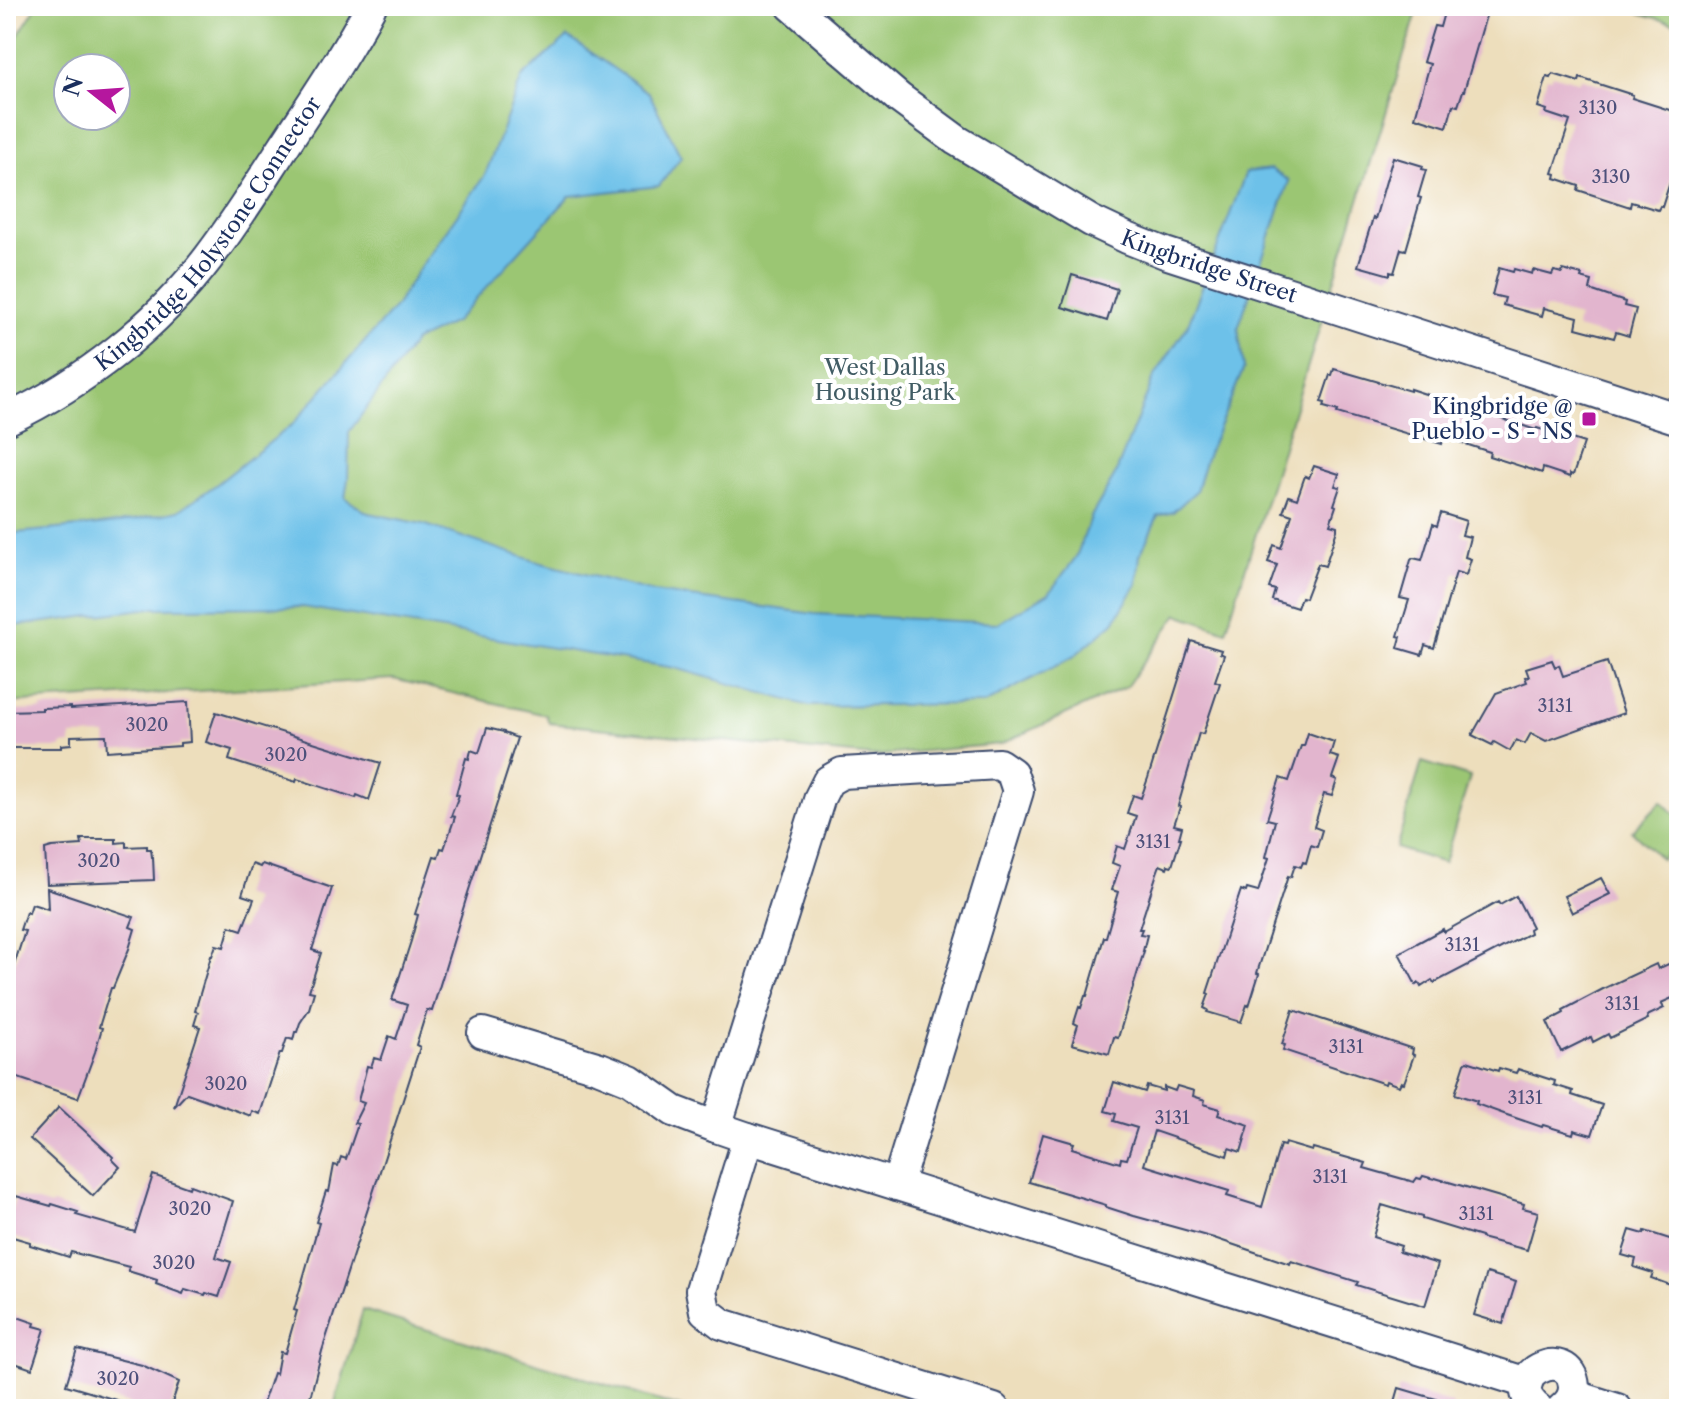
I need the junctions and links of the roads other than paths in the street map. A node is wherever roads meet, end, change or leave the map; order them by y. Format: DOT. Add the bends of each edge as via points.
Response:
graph roads {
  1 [pos="371,6"];
  2 [pos="792,6"];
  3 [pos="1679,419"];
  4 [pos="6,420"];
  5 [pos="483,1033"];
  6 [pos="716,1127"];
  7 [pos="748,1138"];
  8 [pos="897,1185"];
  9 [pos="1532,1396"];
  10 [pos="1567,1402"];
  11 [pos="994,1409"];
  12 [pos="1617,1409"];
  1 -- 4 [label="street, Kingbridge Holystone Connector" via="242,211 177,295 69,385"];
  2 -- 3 [label="street, Kingbridge Street" via="956,140 1127,238"];
  5 -- 6 [label="street" via="630,1080 674,1111"];
  6 -- 7 [label="street"];
  6 -- 8 [label="street" via="828,781 842,773 999,764 1012,773 1018,791"];
  7 -- 8 [label="street"];
  7 -- 11 [label="street" via="701,1290 705,1311 722,1324"];
  8 -- 9 [label="street"];
  9 -- 10 [label="street" via="1530,1375 1558,1366 1573,1384"];
  10 -- 12 [label="street"];
}
